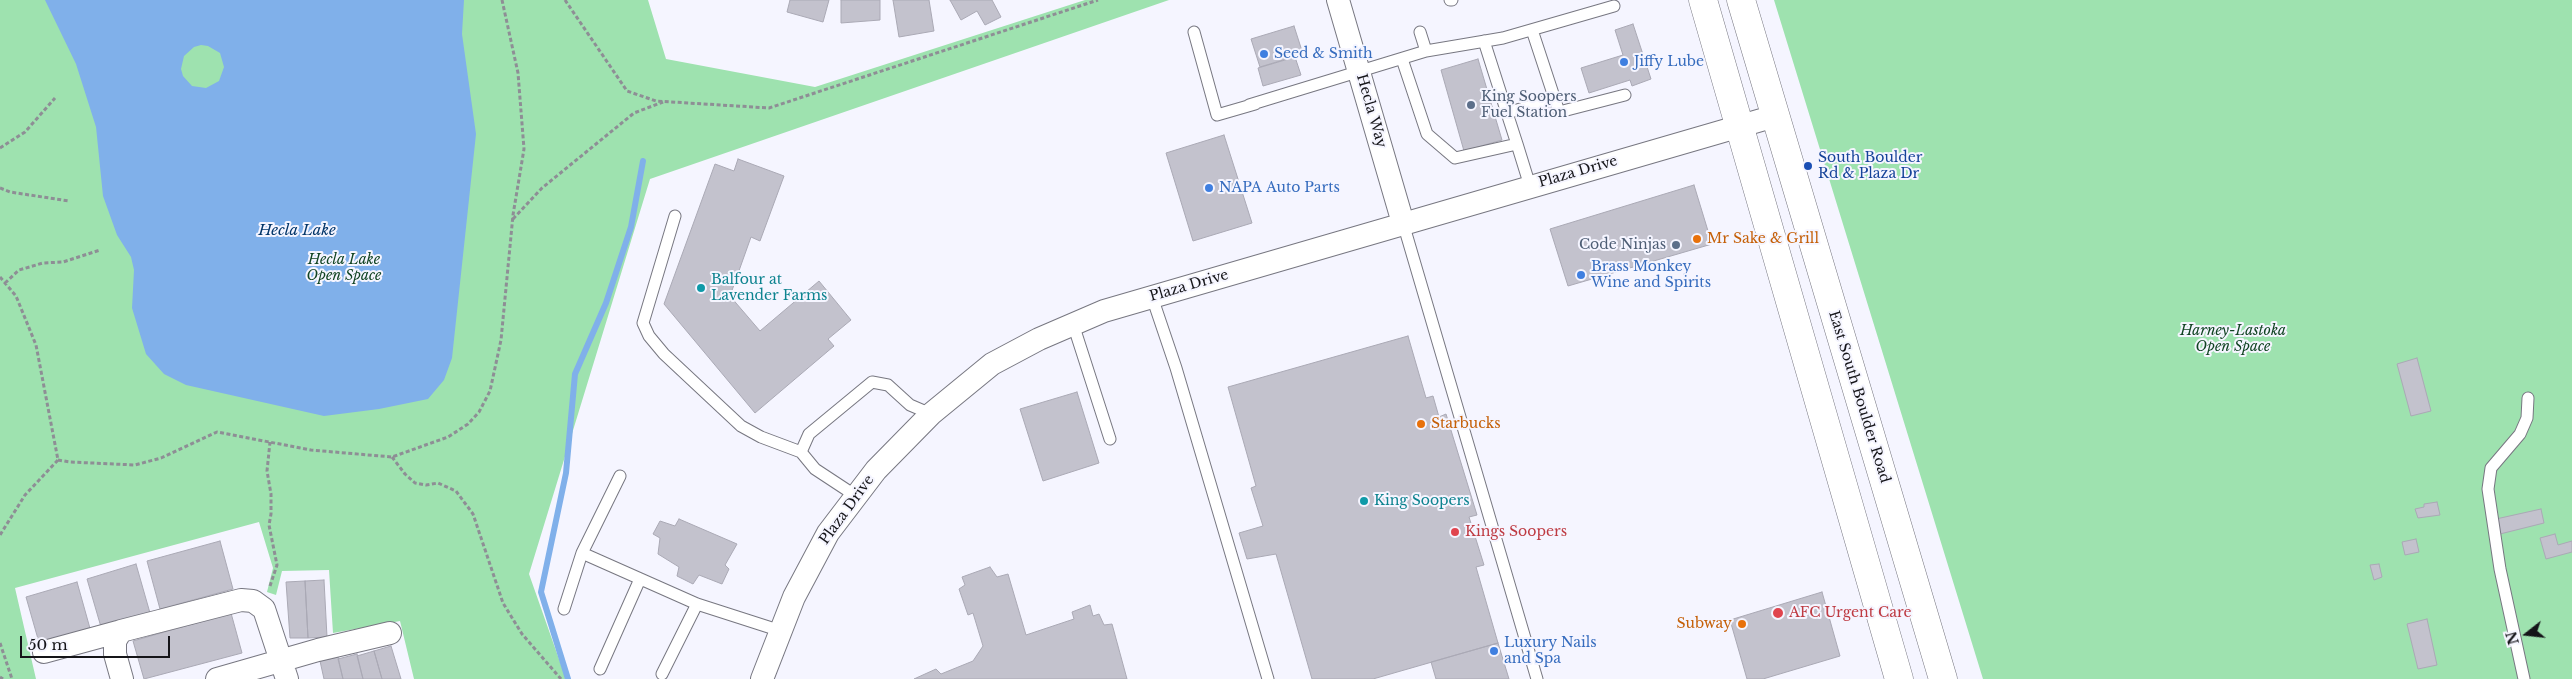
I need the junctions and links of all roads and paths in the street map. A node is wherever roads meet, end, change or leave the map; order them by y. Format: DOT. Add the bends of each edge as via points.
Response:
graph roads {
  1 [pos="502,0"];
  2 [pos="565,0"];
  3 [pos="1098,0"];
  4 [pos="1338,0"];
  5 [pos="1703,0"];
  6 [pos="1740,0"];
  7 [pos="1614,6"];
  8 [pos="1532,30"];
  9 [pos="1194,32"];
  10 [pos="1420,32"];
  11 [pos="1484,41"];
  12 [pos="1426,51"];
  13 [pos="1402,58"];
  14 [pos="1360,72"];
  15 [pos="1625,95"];
  16 [pos="55,98"];
  17 [pos="1554,99"];
  18 [pos="665,101"];
  19 [pos="1507,113"];
  20 [pos="1775,116"];
  21 [pos="1741,126"];
  22 [pos="1516,144"];
  23 [pos="0,148"];
  24 [pos="1530,186"];
  25 [pos="0,188"];
  26 [pos="69,201"];
  27 [pos="675,216"];
  28 [pos="513,219"];
  29 [pos="1403,223"];
  30 [pos="100,250"];
  31 [pos="0,277"];
  32 [pos="5,282"];
  33 [pos="1152,297"];
  34 [pos="1073,324"];
  35 [pos="2528,398"];
  36 [pos="931,414"];
  37 [pos="1110,439"];
  38 [pos="270,442"];
  39 [pos="802,452"];
  40 [pos="392,456"];
  41 [pos="58,460"];
  42 [pos="620,476"];
  43 [pos="856,496"];
  44 [pos="0,535"];
  45 [pos="582,553"];
  46 [pos="640,579"];
  47 [pos="270,586"];
  48 [pos="697,604"];
  49 [pos="564,610"];
  50 [pos="121,631"];
  51 [pos="781,631"];
  52 [pos="390,633"];
  53 [pos="0,643"];
  54 [pos="44,652"];
  55 [pos="284,669"];
  56 [pos="600,669"];
  57 [pos="662,674"];
  58 [pos="0,676"];
  59 [pos="3,679"];
  60 [pos="12,679"];
  61 [pos="122,679"];
  62 [pos="218,679"];
  63 [pos="561,679"];
  64 [pos="762,679"];
  65 [pos="1268,679"];
  66 [pos="1537,679"];
  67 [pos="1899,679"];
  68 [pos="1943,679"];
  69 [pos="2524,679"];
  1 -- 28 [label="path" via="518,73 524,149"];
  2 -- 18 [label="path" via="627,91"];
  3 -- 18 [label="path" via="769,108"];
  4 -- 14 [label="street, Hecla Way"];
  5 -- 21 [label="main road"];
  6 -- 20 [label="main road, East South Boulder Road"];
  7 -- 8 [label="lane"];
  8 -- 11 [label="lane"];
  8 -- 17 [label="lane"];
  9 -- 14 [label="lane" via="1217,115"];
  10 -- 12 [label="lane"];
  11 -- 12 [label="lane"];
  11 -- 19 [label="lane"];
  12 -- 13 [label="lane"];
  13 -- 14 [label="lane"];
  13 -- 22 [label="lane" via="1427,134 1442,149 1455,158"];
  14 -- 29 [label="street, Hecla Way"];
  15 -- 17 [label="lane" via="1559,112"];
  16 -- 23 [label="path" via="25,132"];
  17 -- 19 [label="lane"];
  18 -- 28 [label="path" via="634,113 542,188"];
  19 -- 22 [label="lane"];
  20 -- 21 [label="street, Plaza Drive"];
  20 -- 68 [label="main road, East South Boulder Road"];
  21 -- 24 [label="street, Plaza Drive"];
  21 -- 67 [label="main road"];
  22 -- 24 [label="lane"];
  24 -- 29 [label="street, Plaza Drive"];
  25 -- 26 [label="path"];
  27 -- 39 [label="lane" via="643,323 649,336 741,426"];
  28 -- 40 [label="path" via="502,340 490,391 468,424 448,437"];
  29 -- 33 [label="street, Plaza Drive"];
  29 -- 66 [label="lane"];
  30 -- 32 [label="path" via="63,262 42,263 19,270"];
  31 -- 32 [label="path"];
  32 -- 41 [label="path" via="16,296 36,345"];
  33 -- 34 [label="street, Plaza Drive"];
  33 -- 65 [label="lane"];
  34 -- 36 [label="street, Plaza Drive" via="992,364"];
  34 -- 37 [label="lane"];
  35 -- 69 [label="lane" via="2528,418 2520,434 2490,468 2488,490 2500,569"];
  36 -- 39 [label="lane" via="910,405 888,385 872,382 810,434"];
  36 -- 43 [label="street, Plaza Drive" via="876,470"];
  38 -- 40 [label="path" via="311,450"];
  38 -- 41 [label="path" via="217,432 160,458 135,465"];
  38 -- 47 [label="path" via="268,525 277,565"];
  39 -- 43 [label="lane" via="815,469"];
  40 -- 63 [label="path" via="415,482 448,486 468,506 503,603 522,634"];
  41 -- 44 [label="path" via="24,495"];
  42 -- 45 [label="lane"];
  43 -- 51 [label="street, Plaza Drive" via="828,532 794,596"];
  45 -- 46 [label="lane"];
  45 -- 49 [label="lane"];
  46 -- 48 [label="lane"];
  46 -- 56 [label="lane"];
  48 -- 51 [label="lane"];
  48 -- 57 [label="lane"];
  50 -- 54 [label="street"];
  50 -- 55 [label="street" via="232,602 253,601 264,609"];
  50 -- 61 [label="street" via="115,641 115,654"];
  51 -- 64 [label="street, Plaza Drive"];
  52 -- 55 [label="street"];
  53 -- 60 [label="path"];
  55 -- 62 [label="street"];
  58 -- 59 [label="path"];
}
